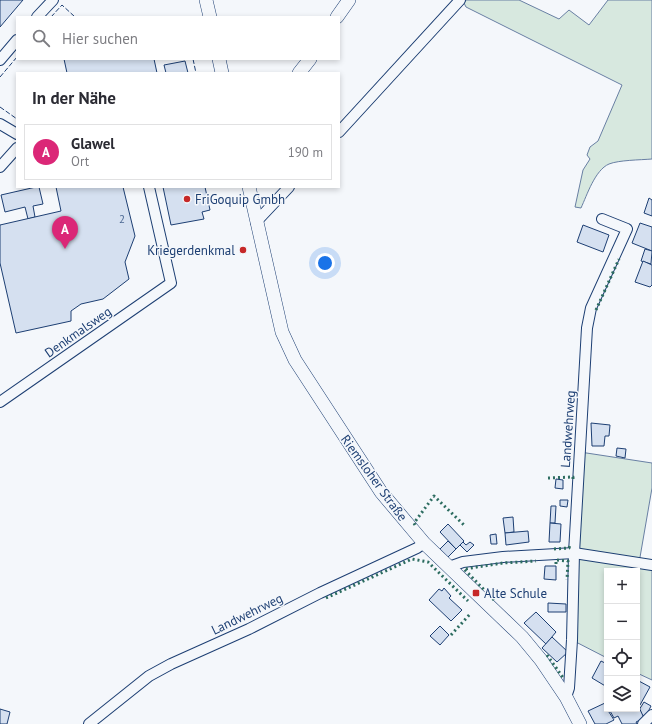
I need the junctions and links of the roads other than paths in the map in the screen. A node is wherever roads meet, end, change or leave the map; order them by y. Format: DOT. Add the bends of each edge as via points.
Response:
graph roads {
  1 [pos="53,0"];
  2 [pos="206,0"];
  3 [pos="349,0"];
  4 [pos="460,0"];
  5 [pos="38,16"];
  6 [pos="210,16"];
  7 [pos="338,16"];
  8 [pos="16,41"];
  9 [pos="0,60"];
  10 [pos="219,60"];
  11 [pos="309,60"];
  12 [pos="222,72"];
  13 [pos="300,72"];
  14 [pos="0,124"];
  15 [pos="340,131"];
  16 [pos="16,133"];
  17 [pos="16,149"];
  18 [pos="0,167"];
  19 [pos="149,188"];
  20 [pos="249,188"];
  21 [pos="288,188"];
  22 [pos="602,219"];
  23 [pos="256,222"];
  24 [pos="0,402"];
  25 [pos="424,543"];
  26 [pos="574,553"];
  27 [pos="652,565"];
  28 [pos="449,567"];
  29 [pos="566,697"];
  30 [pos="652,715"];
  31 [pos="90,724"];
  32 [pos="580,724"];
  33 [pos="643,724"];
  1 -- 5 [label="street"];
  2 -- 6 [label="main road"];
  3 -- 7 [label="main road"];
  4 -- 15 [label="street"];
  8 -- 9 [label="street"];
  10 -- 12 [label="main road"];
  11 -- 13 [label="main road"];
  14 -- 16 [label="street"];
  17 -- 18 [label="street"];
  19 -- 24 [label="street, Denkmalsweg" via="171,283"];
  20 -- 23 [label="main road, Riemsloher Straße"];
  21 -- 23 [label="street"];
  22 -- 26 [label="street, Landwehrweg" via="628,229 591,308 587,328"];
  23 -- 25 [label="main road, Riemsloher Straße" via="282,332 295,360 381,492"];
  25 -- 28 [label="main road, Riemsloher Straße"];
  25 -- 31 [label="street, Landwehrweg" via="249,629 170,664 149,676"];
  26 -- 27 [label="street"];
  26 -- 28 [label="street" via="504,557 464,562"];
  26 -- 29 [label="street, Landwehrweg" via="572,640 569,688"];
  28 -- 29 [label="main road, Riemsloher Straße" via="522,637"];
  29 -- 32 [label="main road, Riemsloher Straße"];
  30 -- 33 [label="street"];
}
